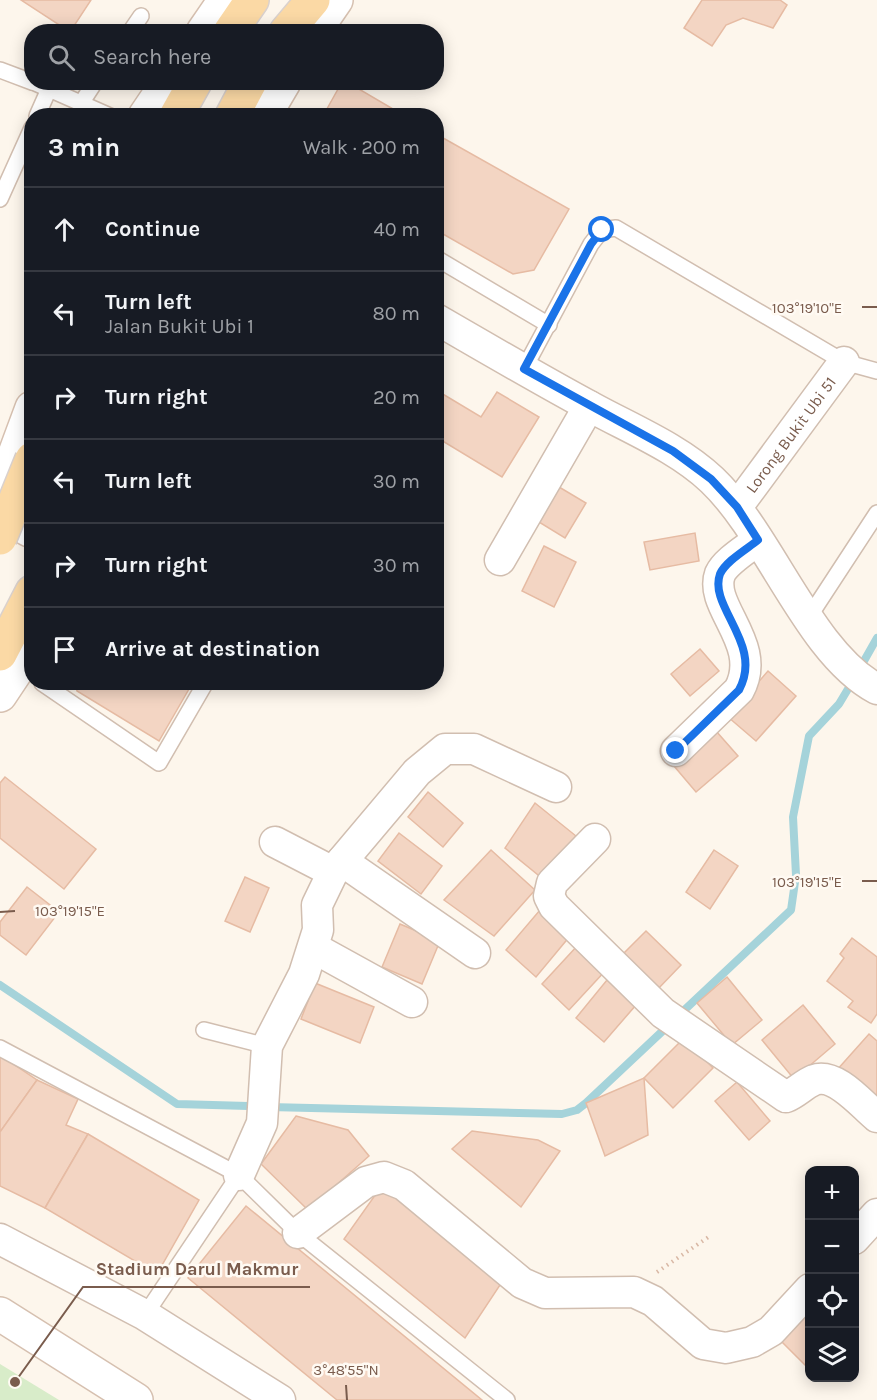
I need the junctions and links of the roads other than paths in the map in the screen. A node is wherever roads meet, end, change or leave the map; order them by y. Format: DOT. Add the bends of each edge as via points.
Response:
graph roads {
  1 [pos="225,0"];
  2 [pos="252,0"];
  3 [pos="336,0"];
  4 [pos="141,16"];
  5 [pos="303,20"];
  6 [pos="136,24"];
  7 [pos="208,24"];
  8 [pos="236,24"];
  9 [pos="0,70"];
  10 [pos="24,79"];
  11 [pos="49,90"];
  12 [pos="51,90"];
  13 [pos="89,90"];
  14 [pos="163,90"];
  15 [pos="191,90"];
  16 [pos="246,90"];
  17 [pos="279,90"];
  18 [pos="81,102"];
  19 [pos="41,108"];
  20 [pos="93,108"];
  21 [pos="150,108"];
  22 [pos="180,108"];
  23 [pos="236,108"];
  24 [pos="269,108"];
  25 [pos="24,146"];
  26 [pos="0,199"];
  27 [pos="444,263"];
  28 [pos="444,324"];
  29 [pos="549,325"];
  30 [pos="843,362"];
  31 [pos="524,369"];
  32 [pos="877,371"];
  33 [pos="589,406"];
  34 [pos="24,437"];
  35 [pos="13,477"];
  36 [pos="737,507"];
  37 [pos="877,513"];
  38 [pos="24,526"];
  39 [pos="0,538"];
  40 [pos="758,540"];
  41 [pos="500,560"];
  42 [pos="809,617"];
  43 [pos="869,684"];
  44 [pos="43,690"];
  45 [pos="201,690"];
  46 [pos="676,751"];
  47 [pos="556,788"];
  48 [pos="595,839"];
  49 [pos="275,842"];
  50 [pos="338,867"];
  51 [pos="314,948"];
  52 [pos="474,953"];
  53 [pos="412,1002"];
  54 [pos="204,1030"];
  55 [pos="267,1046"];
  56 [pos="0,1048"];
  57 [pos="876,1115"];
  58 [pos="239,1175"];
  59 [pos="877,1214"];
  60 [pos="297,1233"];
  61 [pos="859,1234"];
  62 [pos="0,1239"];
  63 [pos="805,1294"];
  64 [pos="0,1314"];
  65 [pos="145,1315"];
  66 [pos="267,1396"];
  67 [pos="136,1400"];
  68 [pos="507,1400"];
  1 -- 7 [label="street"];
  2 -- 8 [label="main road"];
  3 -- 5 [label="street"];
  4 -- 6 [label="lane"];
  9 -- 10 [label="lane"];
  11 -- 19 [label="lane"];
  12 -- 18 [label="lane"];
  13 -- 18 [label="lane"];
  14 -- 21 [label="street"];
  15 -- 22 [label="main road"];
  16 -- 23 [label="main road"];
  17 -- 24 [label="street"];
  18 -- 20 [label="lane"];
  25 -- 26 [label="lane"];
  27 -- 29 [label="lane"];
  28 -- 31 [label="street"];
  29 -- 30 [label="lane" via="591,244 602,230 616,228"];
  29 -- 31 [label="lane"];
  30 -- 32 [label="lane"];
  30 -- 36 [label="street, Lorong Bukit Ubi 51"];
  31 -- 33 [label="street"];
  33 -- 36 [label="street" via="673,451 711,479"];
  33 -- 41 [label="street"];
  34 -- 35 [label="street"];
  35 -- 38 [label="street" via="15,514"];
  35 -- 39 [label="main road, bridge"];
  36 -- 40 [label="street"];
  37 -- 42 [label="lane"];
  40 -- 42 [label="street"];
  40 -- 46 [label="street" via="724,568 718,586 743,645 746,678 739,690"];
  42 -- 43 [label="street" via="834,652"];
  44 -- 45 [label="lane" via="159,763"];
  47 -- 50 [label="street" via="474,749 445,749 417,772"];
  48 -- 57 [label="street" via="552,884 549,896 554,906 663,1014 786,1097 812,1080 825,1078"];
  49 -- 50 [label="street"];
  50 -- 51 [label="street" via="317,905"];
  50 -- 52 [label="street"];
  51 -- 53 [label="street"];
  51 -- 55 [label="street"];
  54 -- 55 [label="lane"];
  55 -- 58 [label="street" via="262,1123"];
  56 -- 58 [label="lane"];
  58 -- 60 [label="lane"];
  58 -- 65 [label="lane"];
  59 -- 61 [label="street"];
  60 -- 63 [label="street" via="366,1182 384,1177 404,1185 522,1283 545,1293 634,1292 653,1301 703,1344 726,1348 752,1342 771,1331"];
  60 -- 68 [label="lane"];
  62 -- 65 [label="street"];
  64 -- 67 [label="street"];
  65 -- 66 [label="street"];
}
